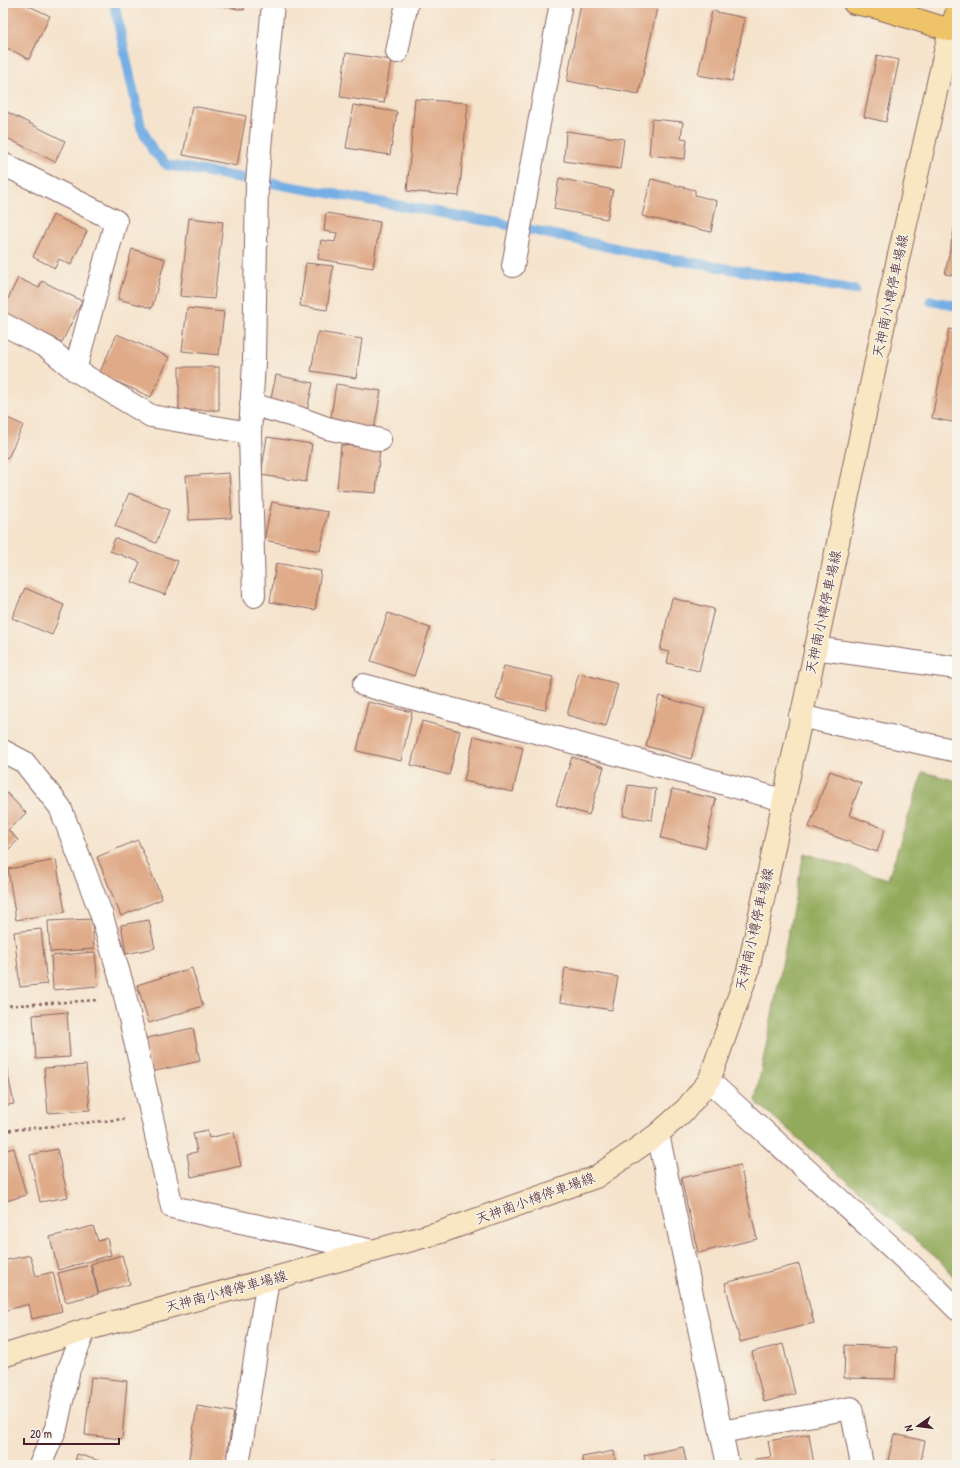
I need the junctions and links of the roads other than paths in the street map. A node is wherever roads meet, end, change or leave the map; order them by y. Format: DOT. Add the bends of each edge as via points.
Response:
graph roads {
  1 [pos="273,3"];
  2 [pos="407,3"];
  3 [pos="561,3"];
  4 [pos="854,3"];
  5 [pos="955,24"];
  6 [pos="397,52"];
  7 [pos="3,164"];
  8 [pos="513,266"];
  9 [pos="3,324"];
  10 [pos="75,370"];
  11 [pos="251,404"];
  12 [pos="250,433"];
  13 [pos="380,440"];
  14 [pos="254,596"];
  15 [pos="815,648"];
  16 [pos="957,668"];
  17 [pos="364,685"];
  18 [pos="800,716"];
  19 [pos="3,751"];
  20 [pos="957,751"];
  21 [pos="783,800"];
  22 [pos="709,1081"];
  23 [pos="658,1134"];
  24 [pos="373,1251"];
  25 [pos="268,1279"];
  26 [pos="957,1310"];
  27 [pos="85,1330"];
  28 [pos="3,1356"];
  29 [pos="721,1432"];
  30 [pos="40,1465"];
  31 [pos="238,1465"];
  32 [pos="728,1465"];
  33 [pos="862,1465"];
  1 -- 11 [label="street" via="257,182"];
  2 -- 6 [label="street"];
  3 -- 8 [label="street"];
  4 -- 5 [label="highway"];
  5 -- 15 [label="main road, 天神南小樽停車場線" via="891,290"];
  7 -- 10 [label="street" via="116,222"];
  9 -- 10 [label="street" via="48,348"];
  10 -- 12 [label="street" via="151,416"];
  11 -- 12 [label="street"];
  11 -- 13 [label="street" via="327,428"];
  12 -- 14 [label="street"];
  15 -- 16 [label="street"];
  15 -- 18 [label="main road, 天神南小樽停車場線"];
  17 -- 21 [label="street"];
  18 -- 20 [label="street"];
  18 -- 21 [label="main road, 天神南小樽停車場線"];
  19 -- 24 [label="street" via="24,762 60,807 101,913 125,998 172,1207"];
  21 -- 22 [label="main road, 天神南小樽停車場線" via="748,971"];
  22 -- 23 [label="main road, 天神南小樽停車場線" via="686,1108"];
  22 -- 26 [label="street" via="933,1285"];
  23 -- 24 [label="main road, 天神南小樽停車場線" via="596,1177 441,1232"];
  23 -- 29 [label="street"];
  24 -- 25 [label="main road, 天神南小樽停車場線"];
  25 -- 27 [label="main road, 天神南小樽停車場線"];
  25 -- 31 [label="street"];
  27 -- 28 [label="main road, 天神南小樽停車場線"];
  27 -- 30 [label="street" via="69,1369 56,1428"];
  29 -- 32 [label="street"];
  29 -- 33 [label="street" via="851,1408"];
}
